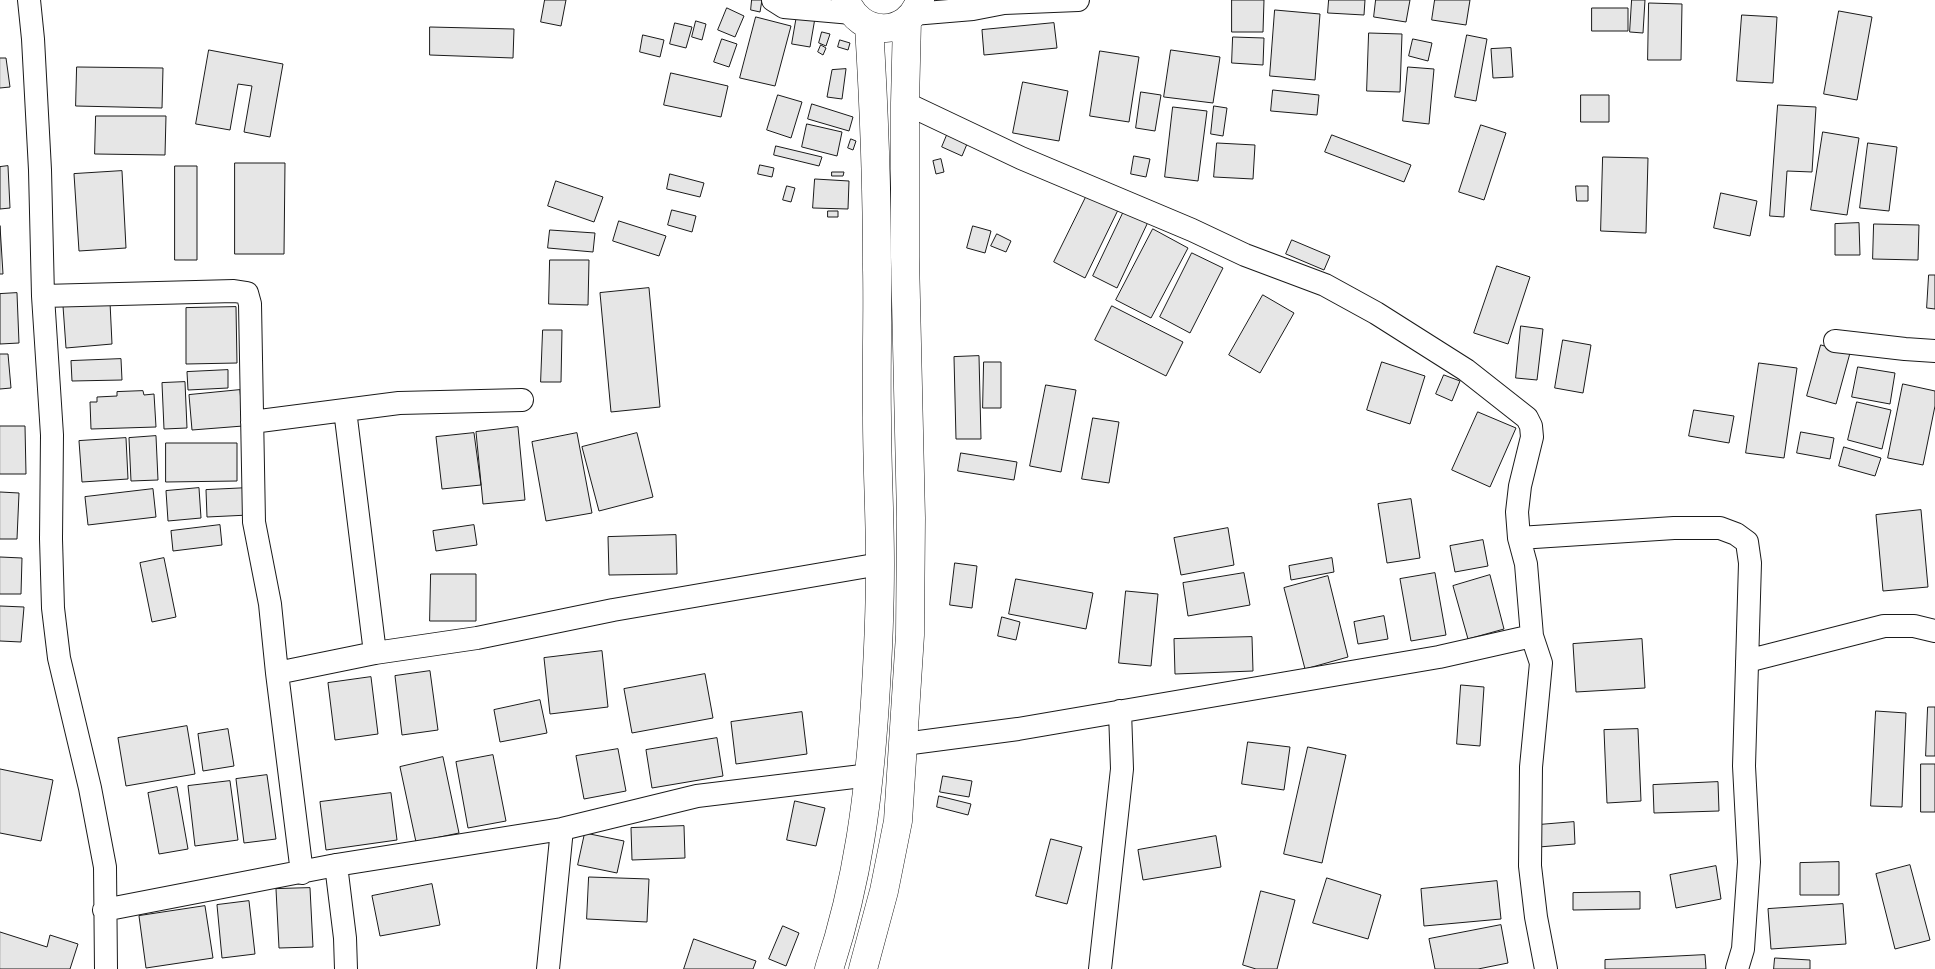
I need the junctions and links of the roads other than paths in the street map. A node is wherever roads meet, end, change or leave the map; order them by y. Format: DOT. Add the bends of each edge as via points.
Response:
graph roads {
  1 [pos="29,0"];
  2 [pos="772,0"];
  3 [pos="1078,0"];
  4 [pos="1001,2"];
  5 [pos="913,11"];
  6 [pos="856,13"];
  7 [pos="905,103"];
  8 [pos="43,296"];
  9 [pos="1835,341"];
  10 [pos="1935,350"];
  11 [pos="522,400"];
  12 [pos="345,410"];
  13 [pos="252,422"];
  14 [pos="1519,538"];
  15 [pos="880,564"];
  16 [pos="1935,630"];
  17 [pos="1532,636"];
  18 [pos="375,653"];
  19 [pos="1747,661"];
  20 [pos="277,673"];
  21 [pos="1120,711"];
  22 [pos="904,744"];
  23 [pos="870,775"];
  24 [pos="562,829"];
  25 [pos="336,865"];
  26 [pos="302,873"];
  27 [pos="104,910"];
  28 [pos="106,969"];
  29 [pos="346,969"];
  30 [pos="548,969"];
  31 [pos="829,969"];
  32 [pos="863,969"];
  33 [pos="1100,969"];
  34 [pos="1546,969"];
  35 [pos="1737,969"];
  1 -- 8 [label="street" via="40,170"];
  2 -- 6 [label="street" via="784,7"];
  3 -- 4 [label="street"];
  4 -- 5 [label="street" via="954,12"];
  5 -- 6 [label="main road" via="896,26 883,29"];
  5 -- 7 [label="main road"];
  6 -- 15 [label="main road" via="875,114"];
  7 -- 14 [label="street" via="1021,158 1245,255 1325,285 1466,370 1527,418 1531,426 1532,437 1517,512"];
  7 -- 22 [label="main road" via="911,518 910,635"];
  8 -- 13 [label="street" via="247,293 250,304"];
  8 -- 27 [label="street" via="52,435 53,608 59,658 105,867"];
  9 -- 10 [label="street"];
  11 -- 12 [label="street" via="400,403"];
  12 -- 13 [label="street"];
  12 -- 18 [label="street"];
  13 -- 20 [label="street" via="254,522 270,604"];
  14 -- 17 [label="street" via="1526,564"];
  14 -- 19 [label="street" via="1674,528 1720,528 1736,534 1747,542 1750,563"];
  15 -- 18 [label="street" via="613,610 476,638"];
  15 -- 23 [label="main road"];
  16 -- 19 [label="street" via="1884,626"];
  17 -- 21 [label="street" via="1440,657"];
  17 -- 34 [label="street" via="1541,663 1531,766 1530,866"];
  18 -- 20 [label="street"];
  19 -- 35 [label="street" via="1744,766 1749,862 1742,949"];
  20 -- 26 [label="street"];
  21 -- 22 [label="street"];
  21 -- 33 [label="street" via="1122,769"];
  22 -- 32 [label="main road" via="898,821"];
  23 -- 24 [label="street" via="697,796"];
  23 -- 31 [label="main road" via="854,874"];
  24 -- 25 [label="street"];
  24 -- 30 [label="street"];
  25 -- 26 [label="street"];
  25 -- 29 [label="street"];
  26 -- 27 [label="street"];
  27 -- 28 [label="street"];
}
